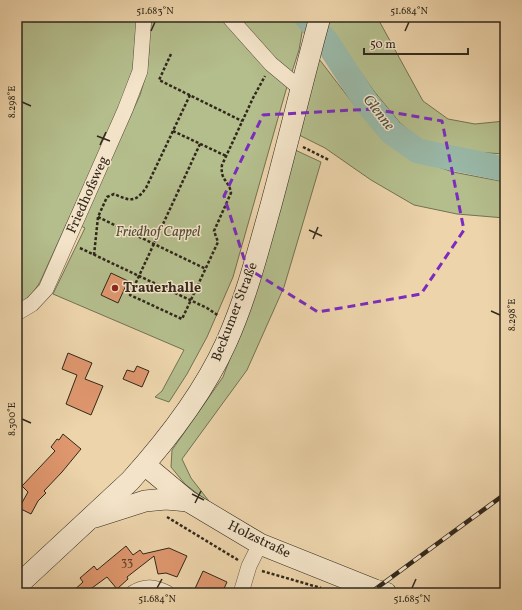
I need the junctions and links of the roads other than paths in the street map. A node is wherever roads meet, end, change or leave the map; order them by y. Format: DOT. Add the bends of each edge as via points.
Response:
graph roads {
  1 [pos="144,17"];
  2 [pos="229,17"];
  3 [pos="320,17"];
  4 [pos="301,88"];
  5 [pos="17,313"];
  6 [pos="145,464"];
  7 [pos="188,501"];
  8 [pos="91,519"];
  9 [pos="260,544"];
  10 [pos="17,586"];
  11 [pos="133,593"];
  12 [pos="167,593"];
  13 [pos="240,593"];
  14 [pos="386,593"];
  1 -- 5 [label="street, Friedhofsweg" via="140,71 126,110 46,289 32,304"];
  2 -- 4 [label="street" via="271,64"];
  3 -- 4 [label="main road, Beckumer Straße"];
  4 -- 6 [label="main road, Beckumer Straße" via="256,258 226,342 212,371 187,410"];
  6 -- 7 [label="main road, Holzstraße"];
  6 -- 8 [label="main road, Beckumer Straße"];
  7 -- 8 [label="main road" via="145,501"];
  7 -- 9 [label="main road, Holzstraße"];
  8 -- 10 [label="main road, Beckumer Straße"];
  9 -- 13 [label="street"];
  9 -- 14 [label="main road, Holzstraße"];
  11 -- 12 [label="street" via="140,588 157,588"];
}
